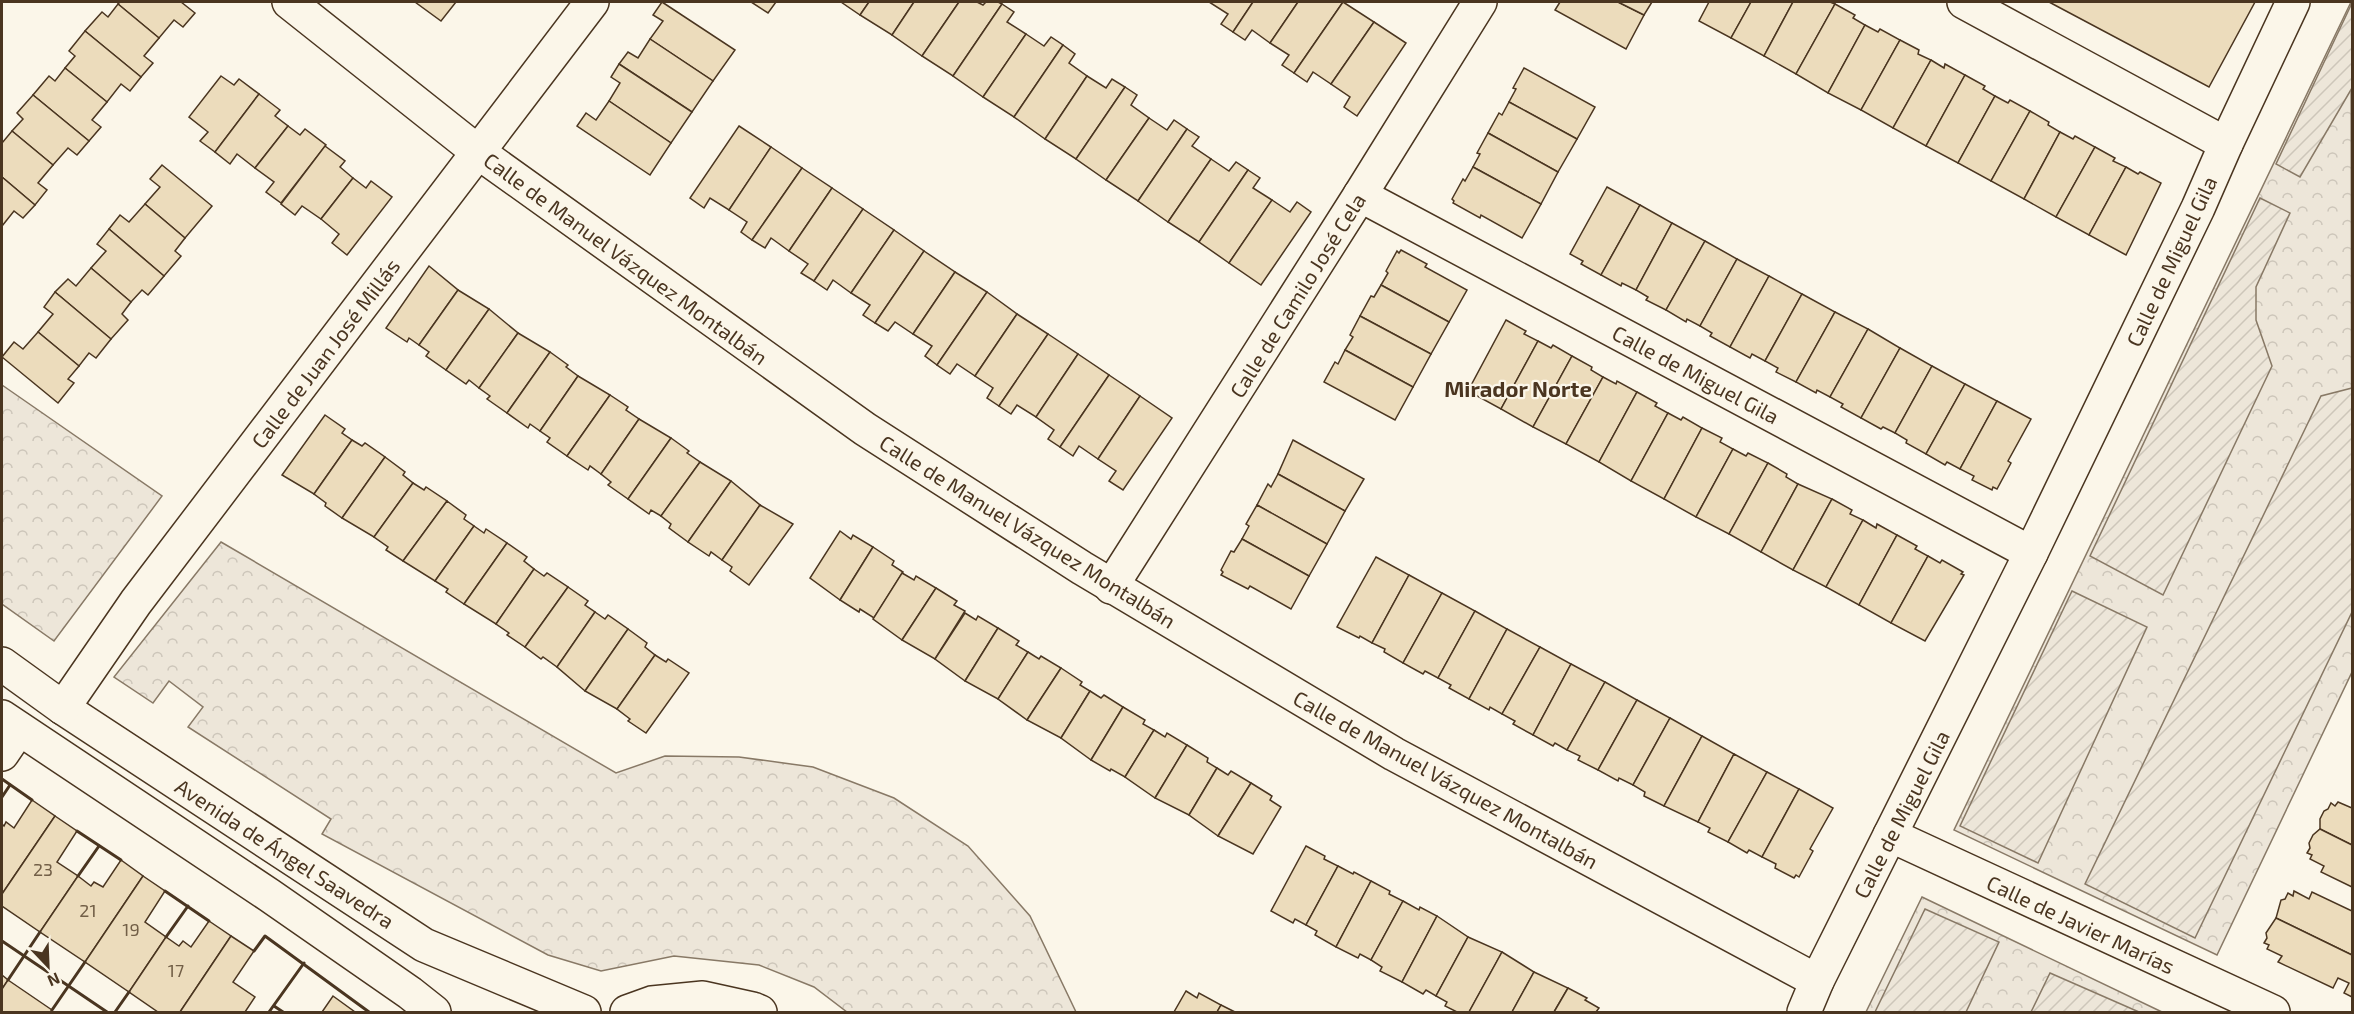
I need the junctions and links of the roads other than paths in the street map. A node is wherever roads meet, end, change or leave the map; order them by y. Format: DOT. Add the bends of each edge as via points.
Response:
graph roads {
  1 [pos="289,2"];
  2 [pos="592,2"];
  3 [pos="1480,2"];
  4 [pos="1964,2"];
  5 [pos="2293,2"];
  6 [pos="2226,144"];
  7 [pos="478,152"];
  8 [pos="1360,195"];
  9 [pos="2031,553"];
  10 [pos="1111,587"];
  11 [pos="2,664"];
  12 [pos="63,708"];
  13 [pos="7,733"];
  14 [pos="1890,835"];
  15 [pos="1817,981"];
  16 [pos="434,1012"];
  17 [pos="584,1012"];
  18 [pos="627,1012"];
  19 [pos="760,1012"];
  20 [pos="1804,1012"];
  21 [pos="2273,1012"];
  1 -- 7 [label="street, Calle de Manuel Vázquez Montalbán"];
  2 -- 7 [label="street, Calle de Juan José Millás"];
  3 -- 8 [label="street, Calle de Camilo José Cela"];
  4 -- 6 [label="street"];
  5 -- 6 [label="street, Calle de Miguel Gila"];
  6 -- 9 [label="street, Calle de Miguel Gila"];
  7 -- 10 [label="street, Calle de Manuel Vázquez Montalbán" via="865,429"];
  7 -- 12 [label="street, Calle de Juan José Millás" via="136,602"];
  8 -- 9 [label="street, Calle de Miguel Gila"];
  8 -- 10 [label="street, Calle de Camilo José Cela"];
  9 -- 14 [label="street, Calle de Miguel Gila"];
  10 -- 15 [label="street, Calle de Manuel Vázquez Montalbán" via="1394,754"];
  11 -- 12 [label="street, Avenida de Ángel Saavedra"];
  12 -- 17 [label="street, Avenida de Ángel Saavedra" via="424,945"];
  13 -- 16 [label="street, Avenida de Ángel Saavedra" via="279,901"];
  14 -- 15 [label="street, Calle de Miguel Gila"];
  14 -- 21 [label="street, Calle de Javier Marías"];
  15 -- 20 [label="street, Calle de Miguel Gila"];
  18 -- 19 [label="street" via="652,1003 703,998"];
}
